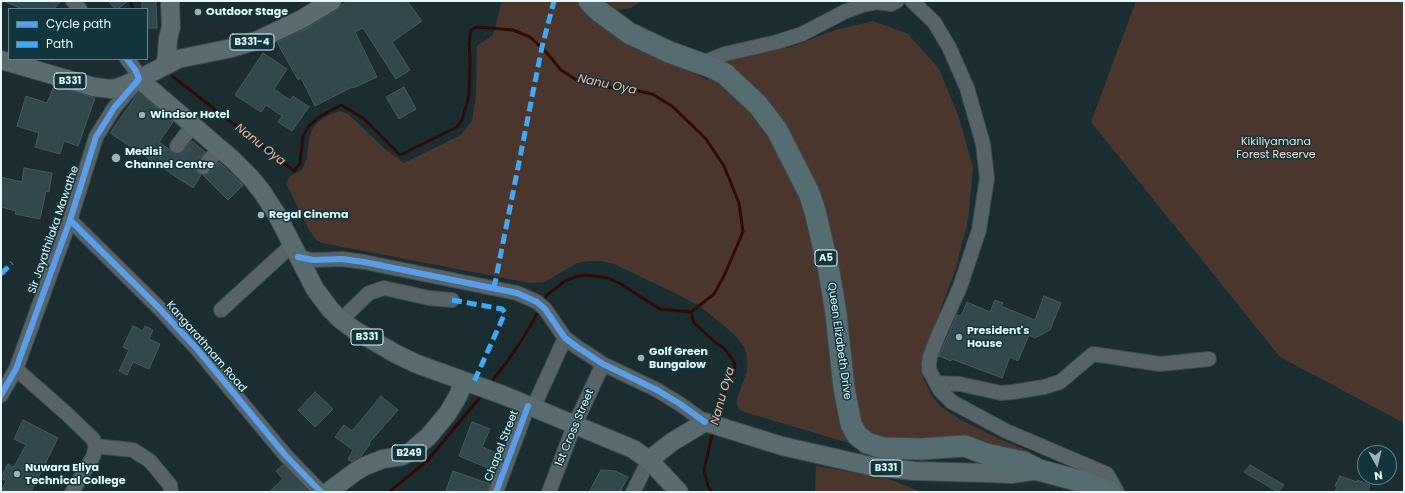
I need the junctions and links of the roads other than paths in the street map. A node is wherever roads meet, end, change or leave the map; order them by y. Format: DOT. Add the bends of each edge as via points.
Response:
graph roads {
  1 [pos="170,1"];
  2 [pos="589,1"];
  3 [pos="897,1"];
  4 [pos="912,1"];
  5 [pos="325,3"];
  6 [pos="170,27"];
  7 [pos="185,57"];
  8 [pos="1,60"];
  9 [pos="128,60"];
  10 [pos="702,63"];
  11 [pos="166,64"];
  12 [pos="138,79"];
  13 [pos="193,124"];
  14 [pos="177,146"];
  15 [pos="220,148"];
  16 [pos="203,167"];
  17 [pos="70,220"];
  18 [pos="295,251"];
  19 [pos="452,300"];
  20 [pos="221,310"];
  21 [pos="341,320"];
  22 [pos="565,338"];
  23 [pos="1209,359"];
  24 [pos="603,364"];
  25 [pos="16,369"];
  26 [pos="469,383"];
  27 [pos="936,383"];
  28 [pos="1,395"];
  29 [pos="531,407"];
  30 [pos="706,423"];
  31 [pos="574,426"];
  32 [pos="96,446"];
  33 [pos="649,460"];
  34 [pos="1039,470"];
  35 [pos="72,492"];
  36 [pos="171,492"];
  37 [pos="321,492"];
  38 [pos="328,492"];
  39 [pos="496,492"];
  40 [pos="549,492"];
  41 [pos="633,492"];
  42 [pos="678,492"];
  43 [pos="1110,492"];
  44 [pos="1118,492"];
  1 -- 6 [label="main road"];
  2 -- 10 [label="highway, Queen Elizabeth Drive / A5" via="629,33 669,52"];
  3 -- 10 [label="street" via="891,4 877,2 863,5 802,34 725,54"];
  4 -- 27 [label="street" via="934,22 949,47 966,88 979,130 987,178 979,230 960,287 930,357 930,370"];
  5 -- 7 [label="main road, B331-4" via="271,34 243,45"];
  6 -- 7 [label="main road" via="173,46"];
  6 -- 11 [label="main road"];
  7 -- 11 [label="main road, B331-4"];
  8 -- 12 [label="main road, B331" via="100,88 117,88"];
  9 -- 12 [label="street" via="136,71"];
  10 -- 34 [label="highway, Queen Elizabeth Drive / A5" via="725,74 765,112 784,142 812,200 829,272 845,394 851,424 857,435 867,443 883,448 965,446 986,454 1023,462"];
  11 -- 12 [label="main road, B331-4"];
  12 -- 13 [label="main road, B331"];
  12 -- 17 [label="street, Sir Jayathilaka Mawathe" via="114,108 96,137"];
  13 -- 14 [label="street"];
  13 -- 15 [label="main road, B331"];
  15 -- 16 [label="street"];
  15 -- 18 [label="main road, B331" via="242,168 263,193"];
  17 -- 25 [label="street, Sir Jayathilaka Mawathe"];
  17 -- 37 [label="street, Kangarathnam Road" via="197,349 286,456"];
  18 -- 20 [label="street"];
  18 -- 21 [label="main road, B331" via="315,289"];
  18 -- 22 [label="street" via="313,260 342,259 383,265 517,293 541,305"];
  19 -- 21 [label="street" via="429,298 384,288 369,293"];
  21 -- 26 [label="main road, B331" via="396,354"];
  22 -- 24 [label="street"];
  22 -- 29 [label="street, Chapel Street"];
  23 -- 27 [label="street" via="1160,364 1093,354 1060,382 1013,392 1001,393 960,384"];
  24 -- 30 [label="street" via="657,390"];
  24 -- 31 [label="street, 1st Cross Street"];
  25 -- 28 [label="street, Sir Jayathilaka Mawathe"];
  25 -- 32 [label="street" via="93,439"];
  26 -- 29 [label="main road, B331"];
  26 -- 38 [label="main road, B249" via="428,437 410,452 365,466"];
  27 -- 44 [label="street" via="952,402 1006,431 1107,474"];
  29 -- 31 [label="main road, B331"];
  29 -- 39 [label="street, Chapel Street"];
  30 -- 33 [label="main road" via="672,442"];
  30 -- 34 [label="main road, B331" via="782,446 890,469 1011,474"];
  31 -- 33 [label="main road, B331" via="633,449"];
  31 -- 40 [label="street, 1st Cross Street"];
  32 -- 35 [label="street" via="93,457"];
  32 -- 36 [label="street" via="133,450 150,461 170,485"];
  33 -- 41 [label="street"];
  33 -- 42 [label="main road"];
  34 -- 43 [label="highway, A5"];
}
